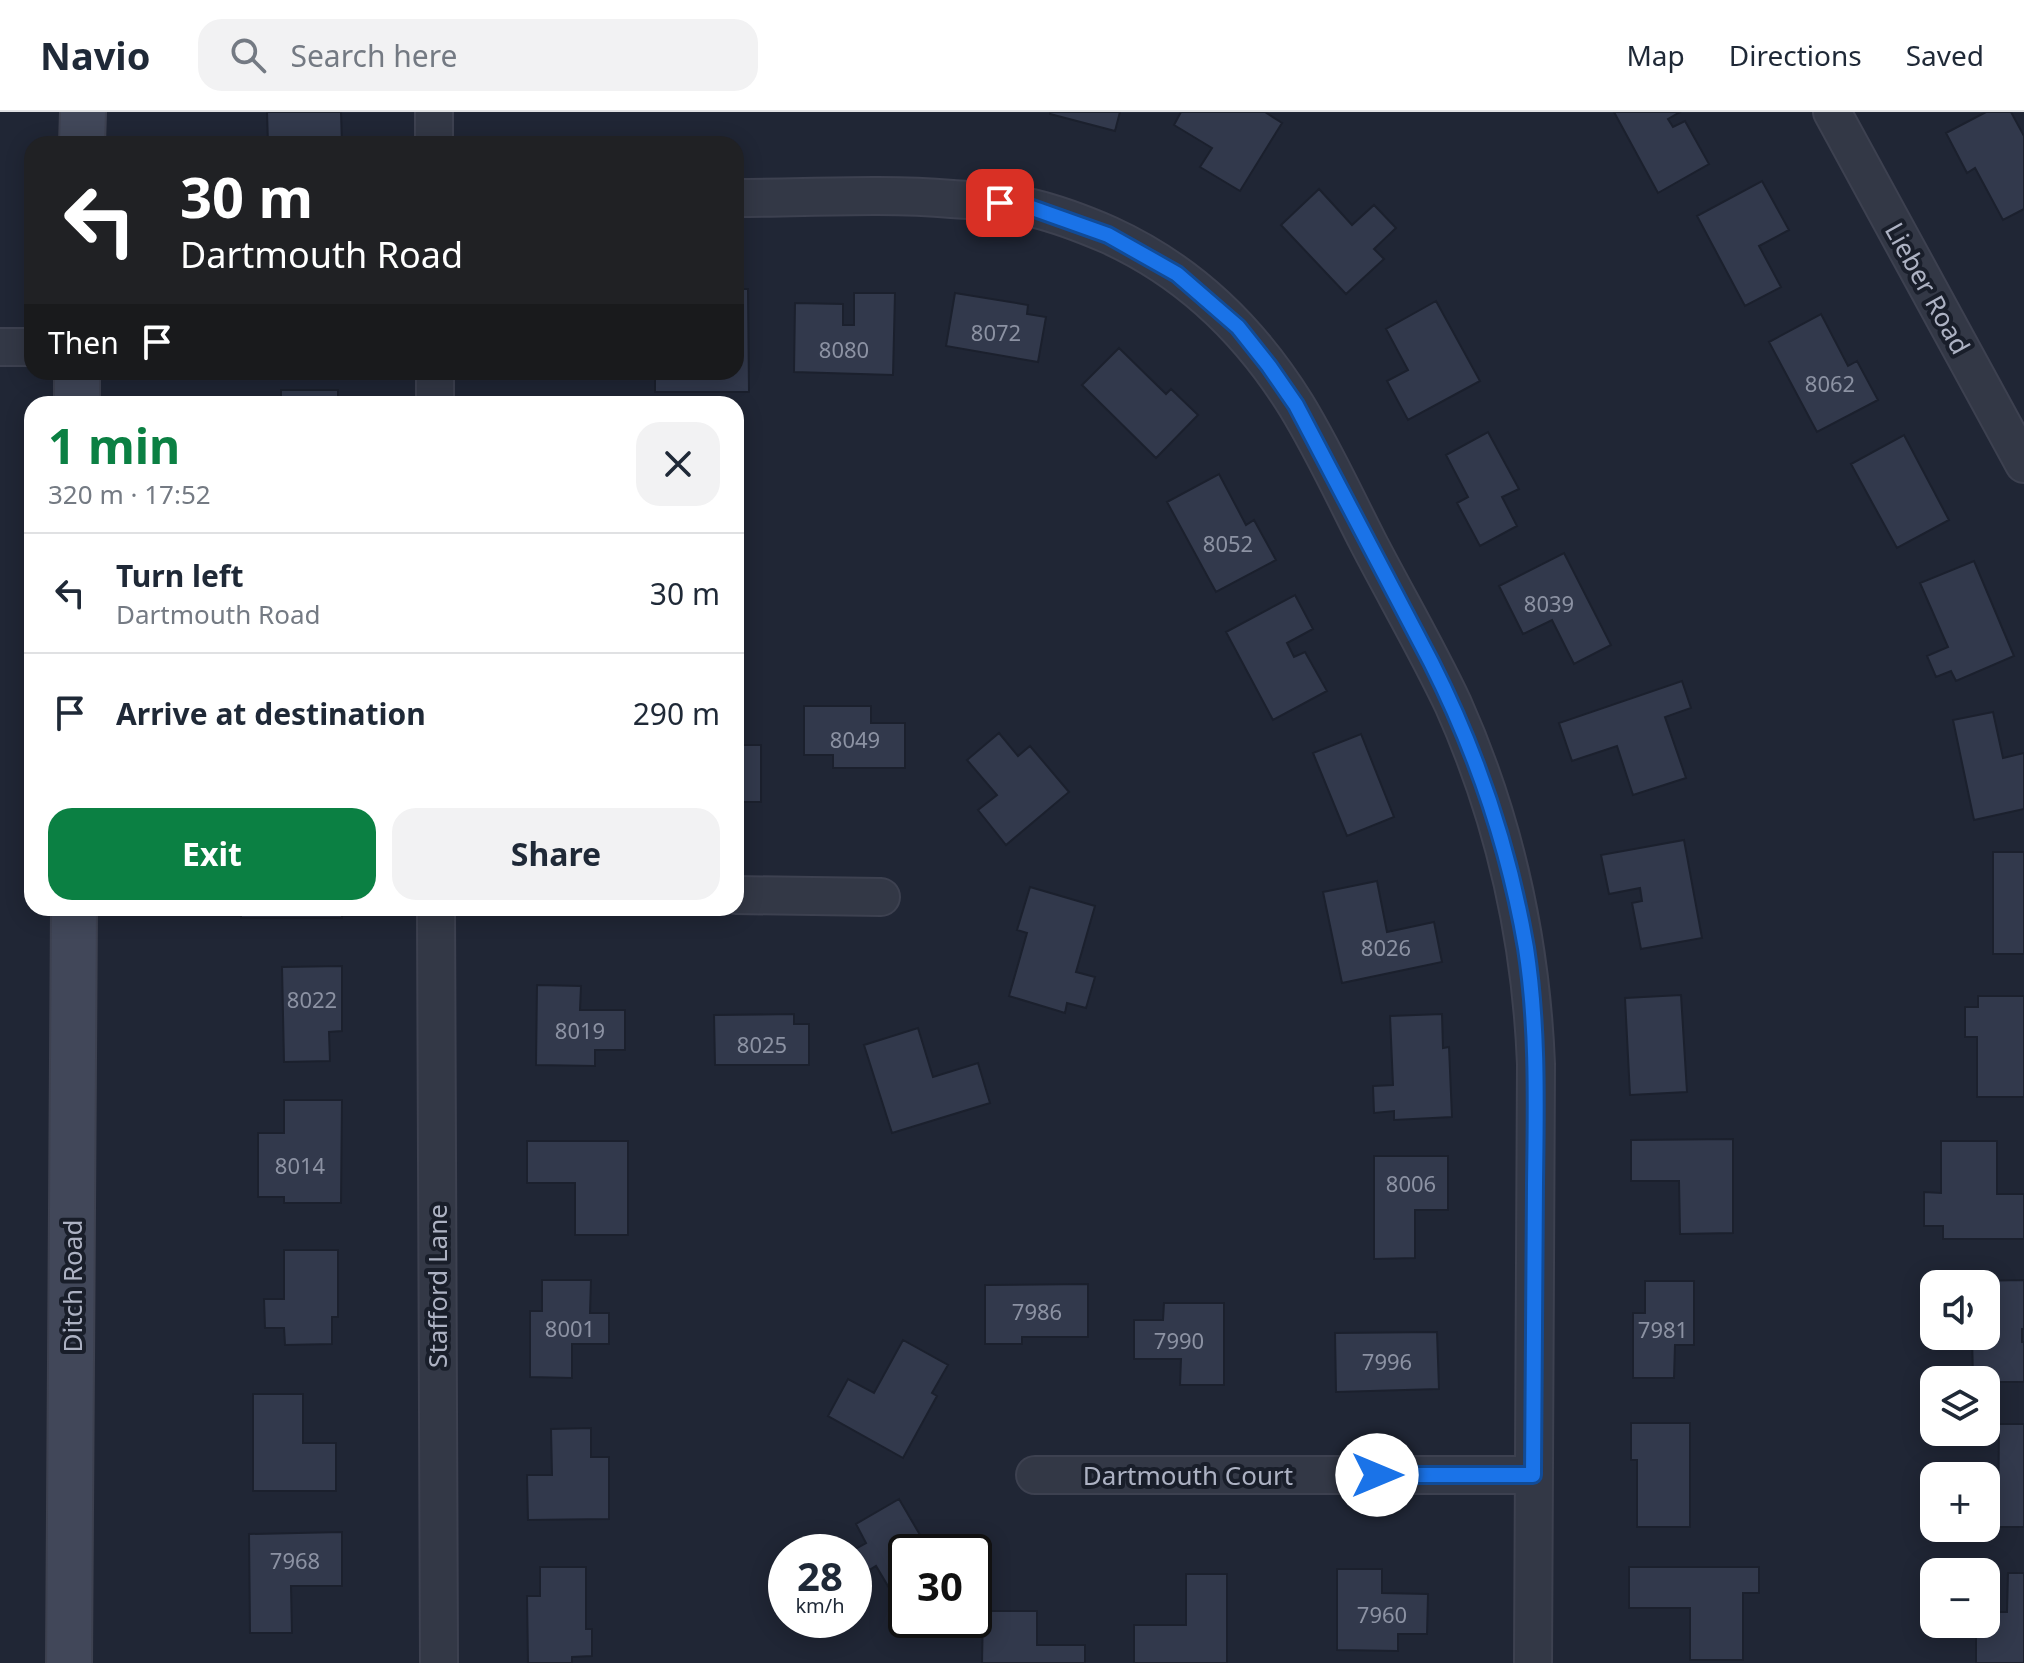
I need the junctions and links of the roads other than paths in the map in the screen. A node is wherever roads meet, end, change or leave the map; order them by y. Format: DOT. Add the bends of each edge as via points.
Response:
graph roads {
  1 [pos="83,112"];
  2 [pos="434,112"];
  3 [pos="1832,112"];
  4 [pos="82,136"];
  5 [pos="434,136"];
  6 [pos="744,198"];
  7 [pos="0,347"];
  8 [pos="24,347"];
  9 [pos="2024,464"];
  10 [pos="744,895"];
  11 [pos="881,897"];
  12 [pos="74,916"];
  13 [pos="436,916"];
  14 [pos="1035,1475"];
  15 [pos="1533,1475"];
  16 [pos="69,1663"];
  17 [pos="439,1663"];
  18 [pos="1533,1663"];
  1 -- 4 [label="main road"];
  2 -- 5 [label="street"];
  3 -- 9 [label="street, Lieber Road"];
  6 -- 15 [label="street" via="984,200 1032,208 1093,229 1177,274 1215,306 1238,327 1296,405 1452,704 1483,779 1511,873 1526,951 1536,1064"];
  7 -- 8 [label="street"];
  10 -- 11 [label="street"];
  12 -- 16 [label="main road, Ditch Road"];
  13 -- 17 [label="street, Stafford Lane"];
  14 -- 15 [label="street, Dartmouth Court"];
  15 -- 18 [label="street"];
}
